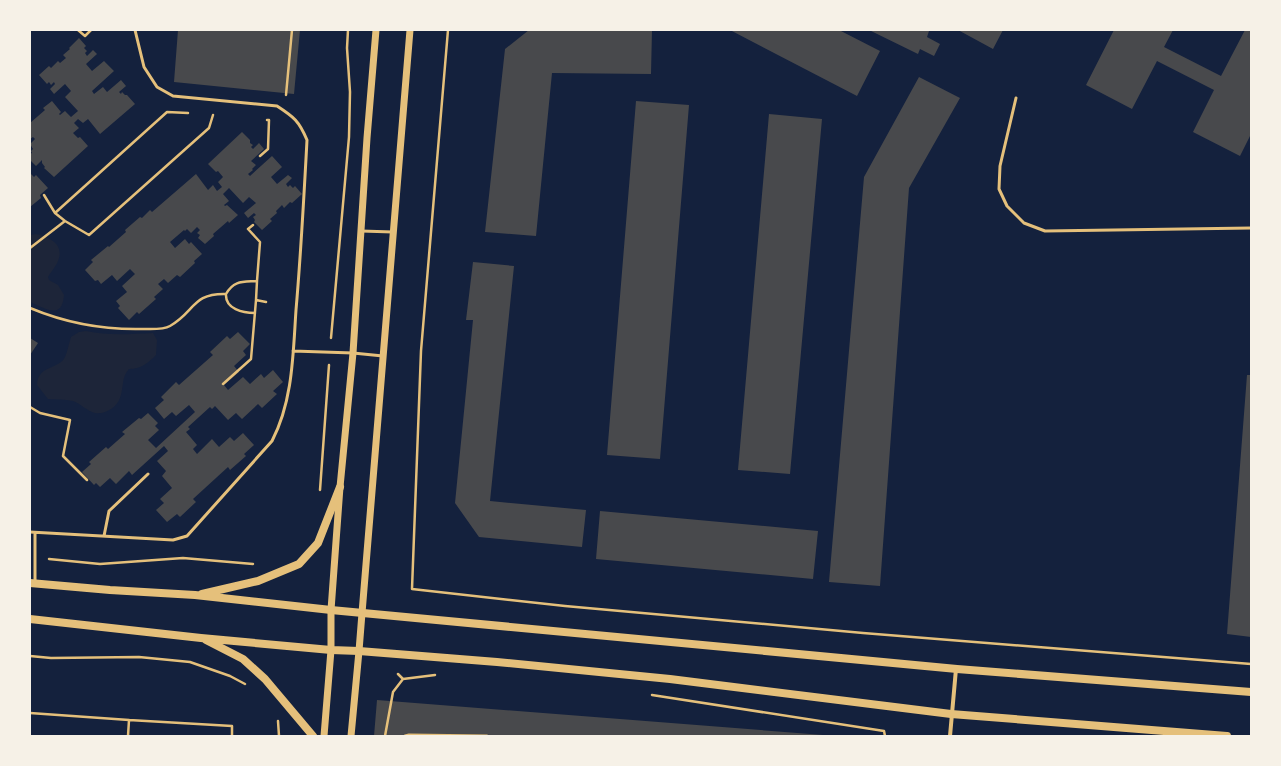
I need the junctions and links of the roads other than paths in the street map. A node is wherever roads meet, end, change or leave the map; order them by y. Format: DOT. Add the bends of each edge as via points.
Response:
graph roads {
  1 [pos="136,30"];
  2 [pos="376,30"];
  3 [pos="410,30"];
  4 [pos="1016,98"];
  5 [pos="1251,228"];
  6 [pos="361,231"];
  7 [pos="393,232"];
  8 [pos="293,351"];
  9 [pos="353,353"];
  10 [pos="383,356"];
  11 [pos="148,474"];
  12 [pos="340,487"];
  13 [pos="30,532"];
  14 [pos="36,532"];
  15 [pos="104,536"];
  16 [pos="33,583"];
  17 [pos="195,595"];
  18 [pos="331,610"];
  19 [pos="362,613"];
  20 [pos="30,620"];
  21 [pos="201,638"];
  22 [pos="330,650"];
  23 [pos="359,651"];
  24 [pos="956,669"];
  25 [pos="1251,692"];
  26 [pos="951,714"];
  27 [pos="313,736"];
  28 [pos="324,736"];
  29 [pos="351,736"];
  30 [pos="405,736"];
  31 [pos="487,736"];
  32 [pos="950,736"];
  33 [pos="1228,736"];
  1 -- 8 [label="lane" via="144,67 157,86 173,96 278,106 291,115 304,133 307,140"];
  2 -- 6 [label="street"];
  3 -- 7 [label="street"];
  4 -- 5 [label="lane" via="1000,166 999,189 1007,206 1024,223 1045,231"];
  6 -- 7 [label="lane"];
  6 -- 9 [label="street"];
  7 -- 10 [label="street"];
  8 -- 9 [label="lane"];
  8 -- 15 [label="lane" via="288,400 280,427 272,441 187,536 173,540"];
  9 -- 10 [label="lane"];
  9 -- 12 [label="street"];
  10 -- 19 [label="street"];
  11 -- 15 [label="lane" via="109,511"];
  12 -- 17 [label="main road" via="318,543 299,564 258,581"];
  12 -- 18 [label="street"];
  13 -- 14 [label="lane"];
  14 -- 15 [label="lane"];
  14 -- 16 [label="lane"];
  16 -- 17 [label="main road"];
  17 -- 18 [label="main road"];
  18 -- 19 [label="main road"];
  18 -- 22 [label="street"];
  19 -- 23 [label="street"];
  19 -- 24 [label="main road"];
  20 -- 21 [label="main road"];
  21 -- 22 [label="main road"];
  21 -- 27 [label="main road" via="242,659 265,678"];
  22 -- 23 [label="main road"];
  22 -- 28 [label="street"];
  23 -- 26 [label="main road" via="670,679"];
  23 -- 29 [label="street"];
  24 -- 25 [label="main road"];
  24 -- 26 [label="street"];
  26 -- 32 [label="street"];
  26 -- 33 [label="main road"];
  30 -- 31 [label="lane"];
}
